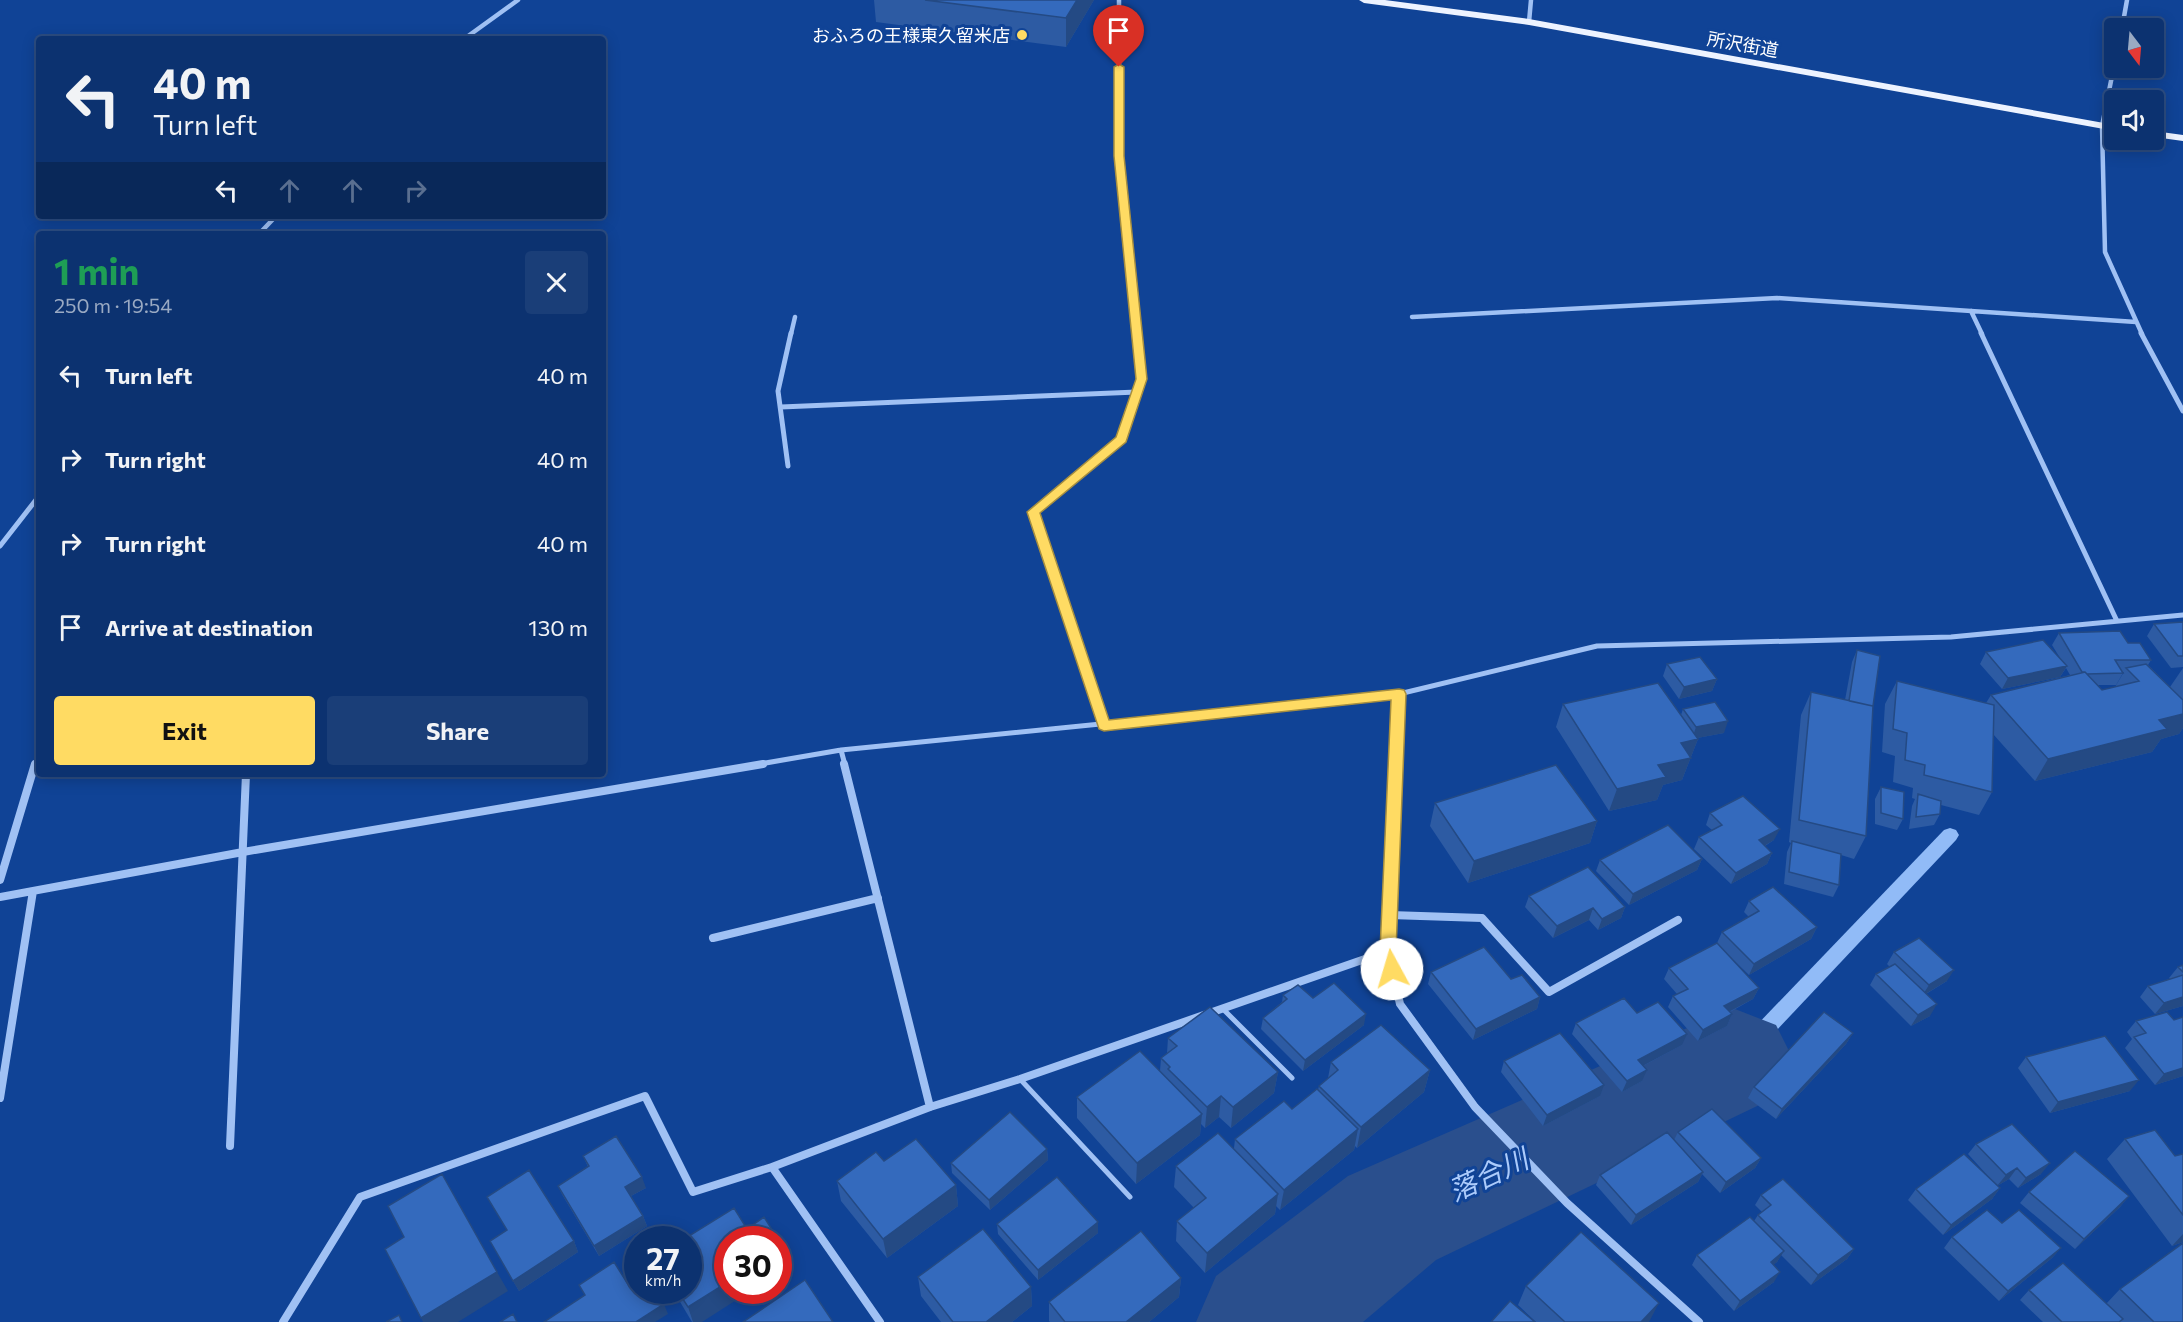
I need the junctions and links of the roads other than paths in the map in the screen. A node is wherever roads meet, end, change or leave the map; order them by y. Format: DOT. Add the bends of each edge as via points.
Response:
graph roads {
  1 [pos="518,0"];
  2 [pos="1119,0"];
  3 [pos="1364,0"];
  4 [pos="1531,0"];
  5 [pos="2127,0"];
  6 [pos="2124,18"];
  7 [pos="1529,22"];
  8 [pos="468,36"];
  9 [pos="2112,78"];
  10 [pos="2102,126"];
  11 [pos="2164,135"];
  12 [pos="2183,138"];
  13 [pos="273,219"];
  14 [pos="262,231"];
  15 [pos="1971,311"];
  16 [pos="795,317"];
  17 [pos="1412,317"];
  18 [pos="2136,322"];
  19 [pos="1137,392"];
  20 [pos="781,408"];
  21 [pos="2183,411"];
  22 [pos="788,466"];
  23 [pos="36,500"];
  24 [pos="0,546"];
  25 [pos="2183,615"];
  26 [pos="2116,619"];
  27 [pos="1399,694"];
  28 [pos="1104,725"];
  29 [pos="841,750"];
  30 [pos="36,762"];
  31 [pos="246,777"];
  32 [pos="243,852"];
  33 [pos="0,880"];
  34 [pos="33,891"];
  35 [pos="0,897"];
  36 [pos="878,898"];
  37 [pos="1390,915"];
  38 [pos="1678,920"];
  39 [pos="713,938"];
  40 [pos="1388,951"];
  41 [pos="1222,1008"];
  42 [pos="1293,1078"];
  43 [pos="1020,1079"];
  44 [pos="0,1098"];
  45 [pos="930,1107"];
  46 [pos="230,1146"];
  47 [pos="772,1167"];
  48 [pos="1130,1197"];
  49 [pos="283,1322"];
  50 [pos="880,1322"];
  51 [pos="1699,1322"];
  1 -- 8 [label="street"];
  2 -- 19 [label="street" via="1119,156 1142,379"];
  3 -- 7 [label="main road, 所沢街道"];
  4 -- 7 [label="street"];
  5 -- 6 [label="street"];
  7 -- 10 [label="main road, 所沢街道"];
  9 -- 10 [label="street"];
  10 -- 18 [label="street" via="2105,252"];
  11 -- 12 [label="main road"];
  13 -- 14 [label="street"];
  15 -- 17 [label="street" via="1777,298"];
  15 -- 18 [label="street"];
  15 -- 26 [label="street"];
  16 -- 20 [label="street" via="778,392"];
  18 -- 21 [label="street"];
  19 -- 20 [label="street"];
  19 -- 28 [label="street" via="1121,439 1034,512"];
  20 -- 22 [label="street"];
  23 -- 24 [label="street"];
  25 -- 26 [label="street"];
  26 -- 27 [label="street" via="1951,637 1597,646"];
  27 -- 28 [label="street"];
  27 -- 37 [label="street"];
  28 -- 29 [label="street"];
  29 -- 32 [label="street"];
  29 -- 36 [label="street"];
  30 -- 33 [label="street"];
  31 -- 32 [label="street"];
  32 -- 34 [label="street"];
  32 -- 46 [label="street"];
  34 -- 35 [label="street"];
  34 -- 44 [label="street"];
  36 -- 39 [label="street"];
  36 -- 45 [label="street"];
  37 -- 38 [label="street" via="1482,918 1549,992"];
  37 -- 40 [label="street"];
  40 -- 41 [label="street"];
  40 -- 51 [label="street" via="1400,1004 1474,1107 1568,1203"];
  41 -- 42 [label="lane"];
  41 -- 43 [label="street"];
  43 -- 45 [label="street"];
  43 -- 48 [label="lane"];
  45 -- 47 [label="street"];
  47 -- 49 [label="street" via="693,1192 645,1096 360,1197"];
  47 -- 50 [label="street"];
}
